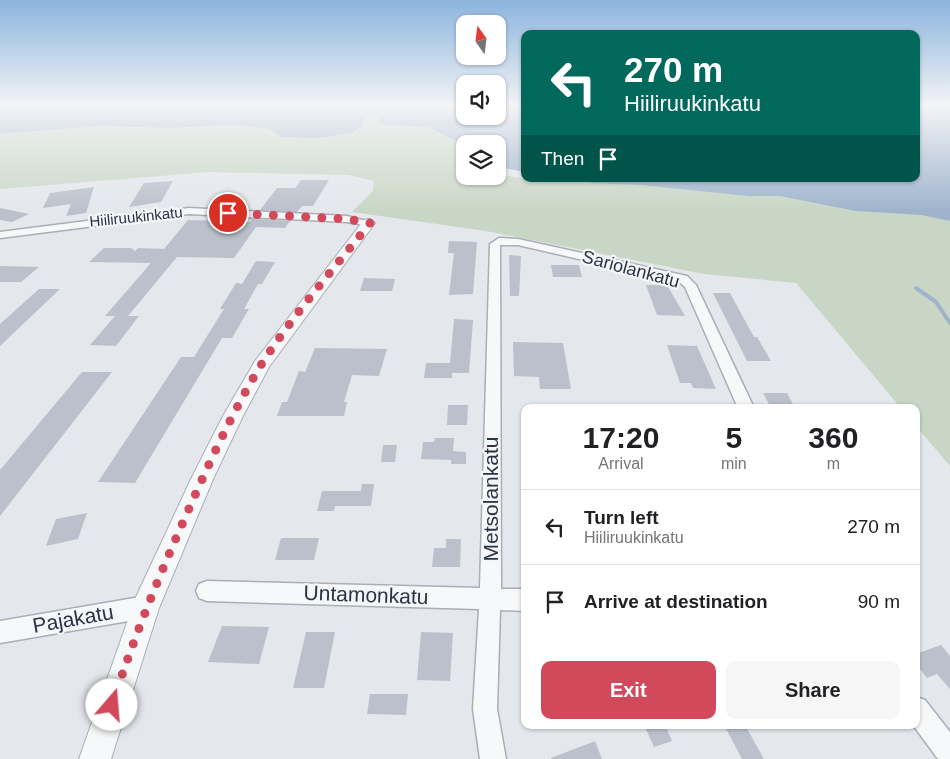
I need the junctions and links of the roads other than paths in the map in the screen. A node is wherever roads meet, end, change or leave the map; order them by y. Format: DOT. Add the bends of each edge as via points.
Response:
graph roads {
  1 [pos="370,223"];
  2 [pos="0,229"];
  3 [pos="22,232"];
  4 [pos="0,235"];
  5 [pos="499,241"];
  6 [pos="744,404"];
  7 [pos="207,591"];
  8 [pos="490,599"];
  9 [pos="521,600"];
  10 [pos="146,607"];
  11 [pos="0,632"];
  12 [pos="920,714"];
  13 [pos="950,753"];
  14 [pos="95,759"];
  15 [pos="493,759"];
  1 -- 3 [label="street, Hiiliruukinkatu" via="189,211 132,215"];
  1 -- 10 [label="street" via="261,365 203,476"];
  2 -- 3 [label="street, Hiiliruukinkatu"];
  3 -- 4 [label="street, Hiiliruukinkatu"];
  5 -- 6 [label="street, Sariolankatu" via="518,242 683,279 690,285"];
  5 -- 8 [label="street, Metsolankatu" via="493,249"];
  7 -- 8 [label="street, Untamonkatu"];
  8 -- 9 [label="street, Untamonkatu"];
  8 -- 15 [label="street, Metsolankatu" via="485,709"];
  10 -- 11 [label="street, Pajakatu"];
  10 -- 14 [label="street"];
  12 -- 13 [label="street"];
}
